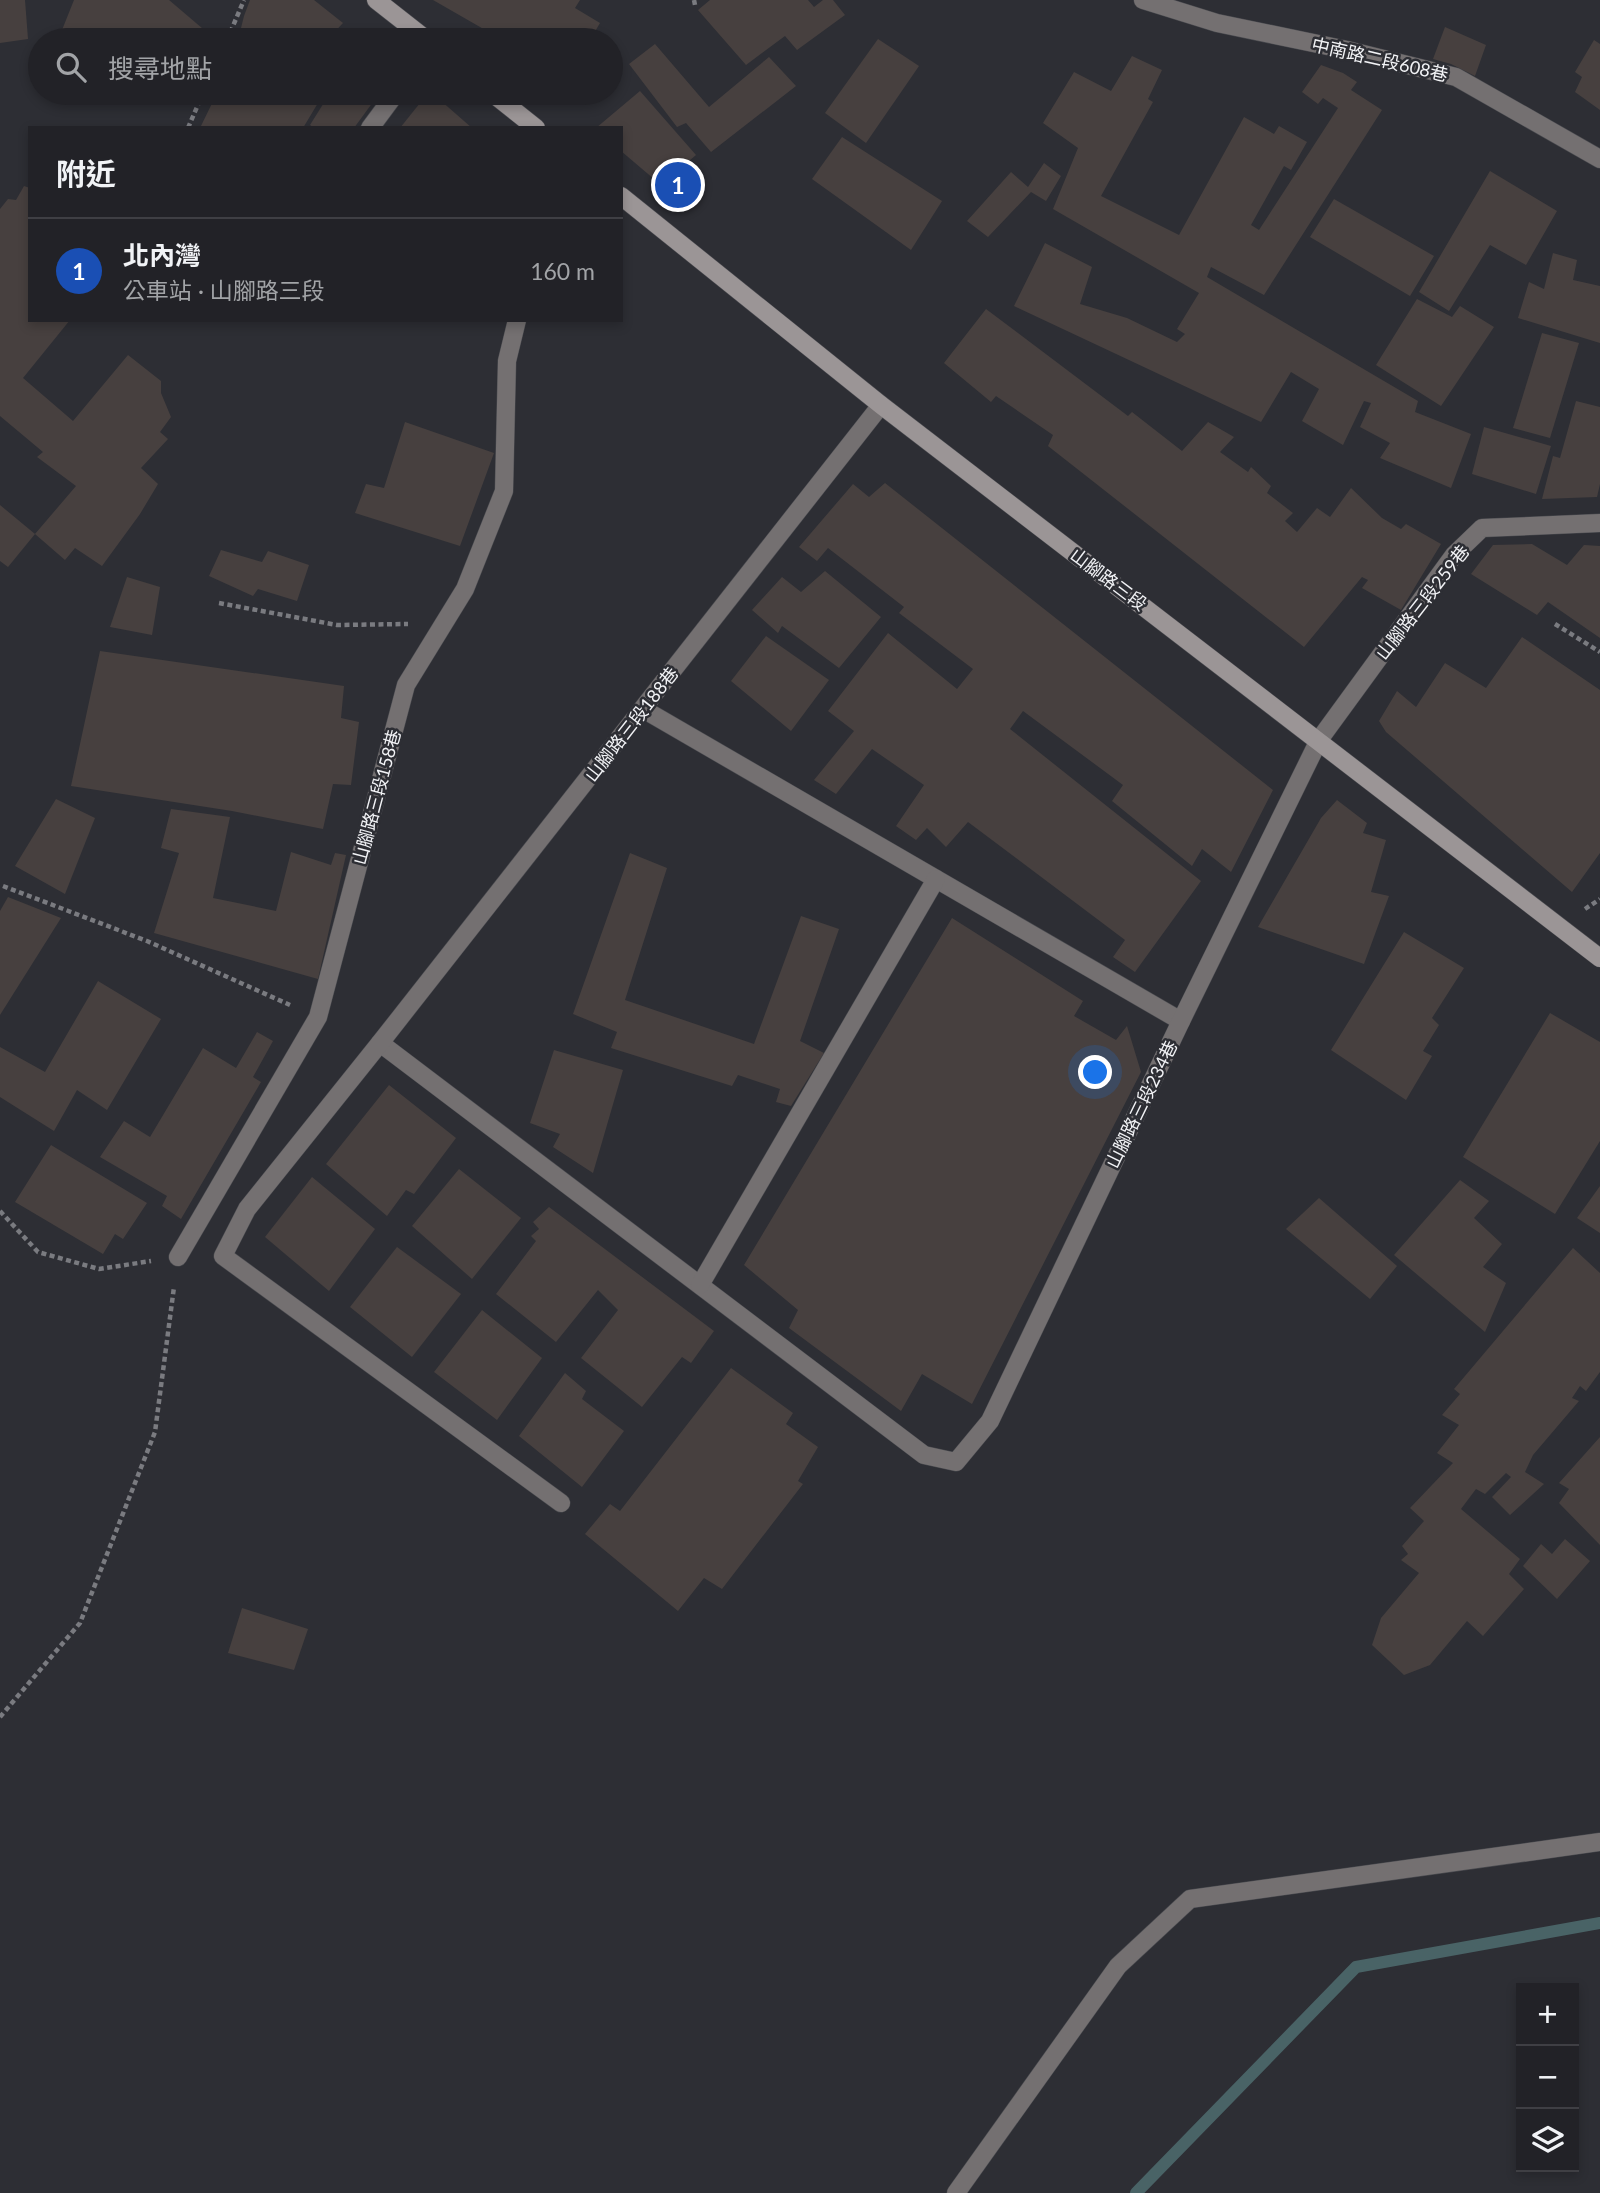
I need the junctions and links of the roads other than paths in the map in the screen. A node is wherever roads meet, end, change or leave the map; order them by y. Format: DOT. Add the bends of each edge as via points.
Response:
graph roads {
  1 [pos="376,0"];
  2 [pos="1143,0"];
  3 [pos="411,28"];
  4 [pos="387,105"];
  5 [pos="507,105"];
  6 [pos="371,126"];
  7 [pos="533,126"];
  8 [pos="1600,159"];
  9 [pos="623,198"];
  10 [pos="517,322"];
  11 [pos="881,405"];
  12 [pos="1600,523"];
  13 [pos="643,709"];
  14 [pos="1319,740"];
  15 [pos="936,880"];
  16 [pos="1600,958"];
  17 [pos="1181,1021"];
  18 [pos="380,1043"];
  19 [pos="178,1257"];
  20 [pos="700,1285"];
  21 [pos="561,1503"];
  22 [pos="1600,1842"];
  23 [pos="956,2193"];
  1 -- 3 [label="main road"];
  2 -- 8 [label="lane, 中南路二段608巷" via="1217,23 1456,77"];
  4 -- 6 [label="lane"];
  5 -- 7 [label="main road"];
  9 -- 11 [label="main road, 山腳路三段"];
  10 -- 19 [label="lane, 山腳路三段158巷" via="507,361 504,491 465,589 406,685 318,1017"];
  11 -- 13 [label="lane, 山腳路三段188巷"];
  11 -- 14 [label="main road, 山腳路三段"];
  12 -- 14 [label="lane, 山腳路三段259巷" via="1482,528 1454,555"];
  13 -- 15 [label="lane"];
  13 -- 18 [label="lane, 山腳路三段188巷"];
  14 -- 16 [label="main road, 山腳路三段"];
  14 -- 17 [label="lane, 山腳路三段234巷"];
  15 -- 17 [label="lane"];
  15 -- 20 [label="lane"];
  17 -- 20 [label="lane, 山腳路三段234巷" via="990,1422 956,1462 924,1455"];
  18 -- 20 [label="lane"];
  18 -- 21 [label="lane, 山腳路三段188巷" via="247,1209 223,1256"];
  22 -- 23 [label="lane" via="1190,1899 1118,1966"];
}
